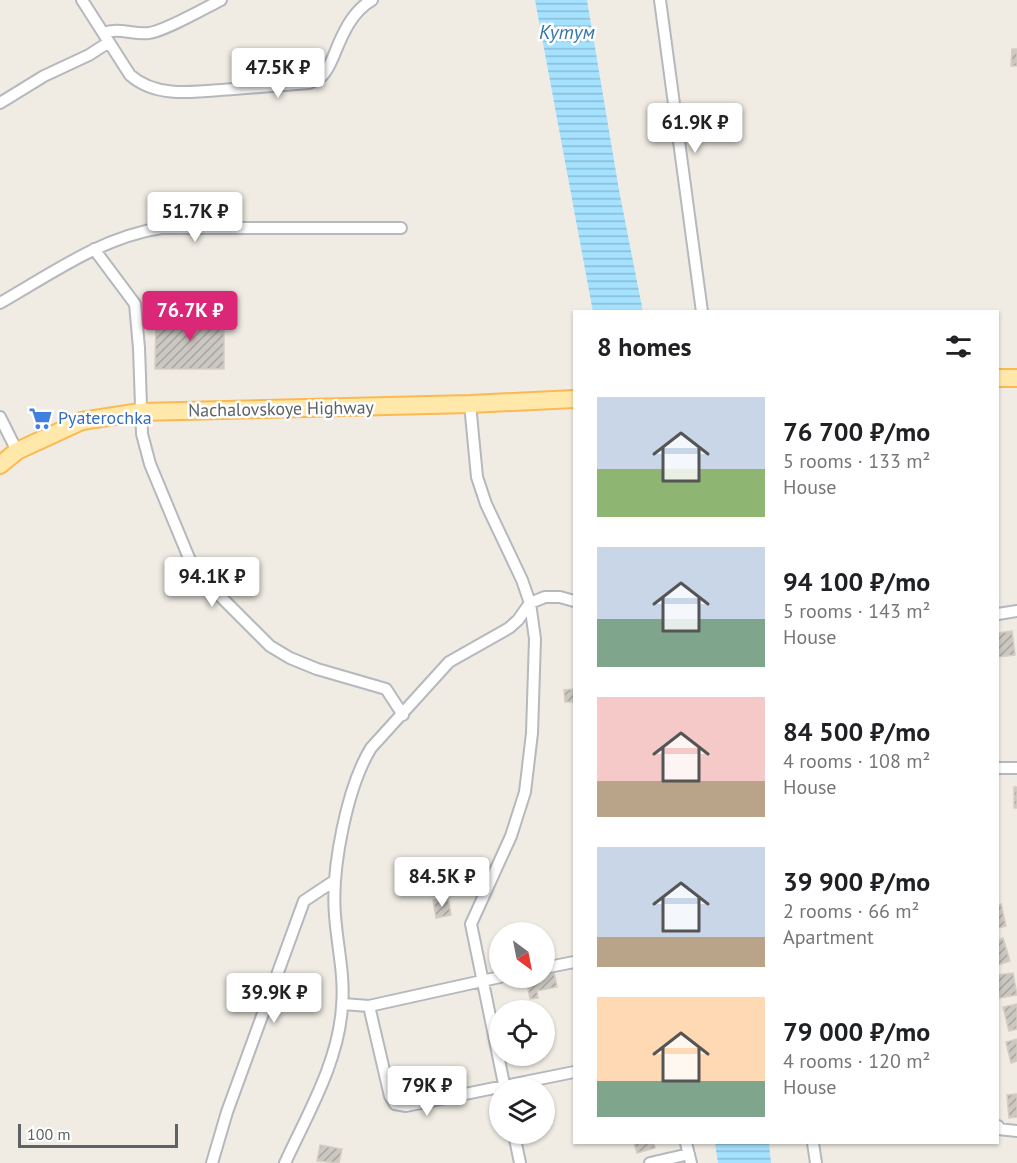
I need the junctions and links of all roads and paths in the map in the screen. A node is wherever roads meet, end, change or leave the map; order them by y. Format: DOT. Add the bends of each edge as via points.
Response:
graph roads {
  1 [pos="82,0"];
  2 [pos="221,0"];
  3 [pos="372,0"];
  4 [pos="660,0"];
  5 [pos="106,37"];
  6 [pos="0,103"];
  7 [pos="401,228"];
  8 [pos="94,249"];
  9 [pos="0,303"];
  10 [pos="702,310"];
  11 [pos="999,378"];
  12 [pos="1017,378"];
  13 [pos="566,399"];
  14 [pos="471,404"];
  15 [pos="140,412"];
  16 [pos="0,417"];
  17 [pos="17,451"];
  18 [pos="0,465"];
  19 [pos="573,601"];
  20 [pos="530,603"];
  21 [pos="1017,611"];
  22 [pos="999,614"];
  23 [pos="403,715"];
  24 [pos="999,768"];
  25 [pos="1017,768"];
  26 [pos="334,881"];
  27 [pos="573,962"];
  28 [pos="555,966"];
  29 [pos="489,980"];
  30 [pos="482,981"];
  31 [pos="343,1004"];
  32 [pos="369,1006"];
  33 [pos="573,1072"];
  34 [pos="502,1078"];
  35 [pos="548,1078"];
  36 [pos="489,1091"];
  37 [pos="999,1128"];
  38 [pos="1017,1131"];
  39 [pos="516,1144"];
  40 [pos="686,1144"];
  41 [pos="813,1144"];
  42 [pos="690,1159"];
  43 [pos="212,1163"];
  44 [pos="285,1163"];
  45 [pos="520,1163"];
  46 [pos="650,1163"];
  47 [pos="816,1163"];
  1 -- 5 [label="street"];
  2 -- 5 [label="street" via="160,30 120,30"];
  3 -- 5 [label="street" via="355,15 328,68 309,83 180,93 151,88 130,75"];
  4 -- 10 [label="street"];
  5 -- 6 [label="street" via="89,55"];
  7 -- 8 [label="street" via="161,228 141,231"];
  8 -- 9 [label="street"];
  8 -- 15 [label="street" via="135,304"];
  11 -- 12 [label="main road"];
  13 -- 14 [label="main road, Nachalovskoye Highway"];
  14 -- 15 [label="main road, Nachalovskoye Highway"];
  14 -- 20 [label="street" via="477,477"];
  15 -- 17 [label="main road, Nachalovskoye Highway" via="82,421"];
  15 -- 23 [label="street" via="150,464 194,570 270,646 317,669 386,689"];
  16 -- 17 [label="street"];
  17 -- 18 [label="main road, Nachalovskoye Highway"];
  19 -- 20 [label="street" via="545,597"];
  20 -- 23 [label="street" via="509,628 449,662"];
  20 -- 30 [label="street" via="535,639 532,733 525,792 511,836 471,924"];
  21 -- 22 [label="street"];
  23 -- 26 [label="street" via="362,763 347,807"];
  24 -- 25 [label="street"];
  26 -- 31 [label="street"];
  26 -- 43 [label="street" via="303,901"];
  27 -- 28 [label="street"];
  29 -- 30 [label="street"];
  30 -- 32 [label="street"];
  30 -- 34 [label="street"];
  31 -- 32 [label="street"];
  31 -- 44 [label="street" via="339,1034 326,1073"];
  32 -- 36 [label="street" via="395,1104 406,1106"];
  33 -- 35 [label="street"];
  37 -- 38 [label="street"];
  39 -- 45 [label="street"];
  40 -- 42 [label="street"];
  41 -- 47 [label="street"];
  42 -- 46 [label="street"];
}
